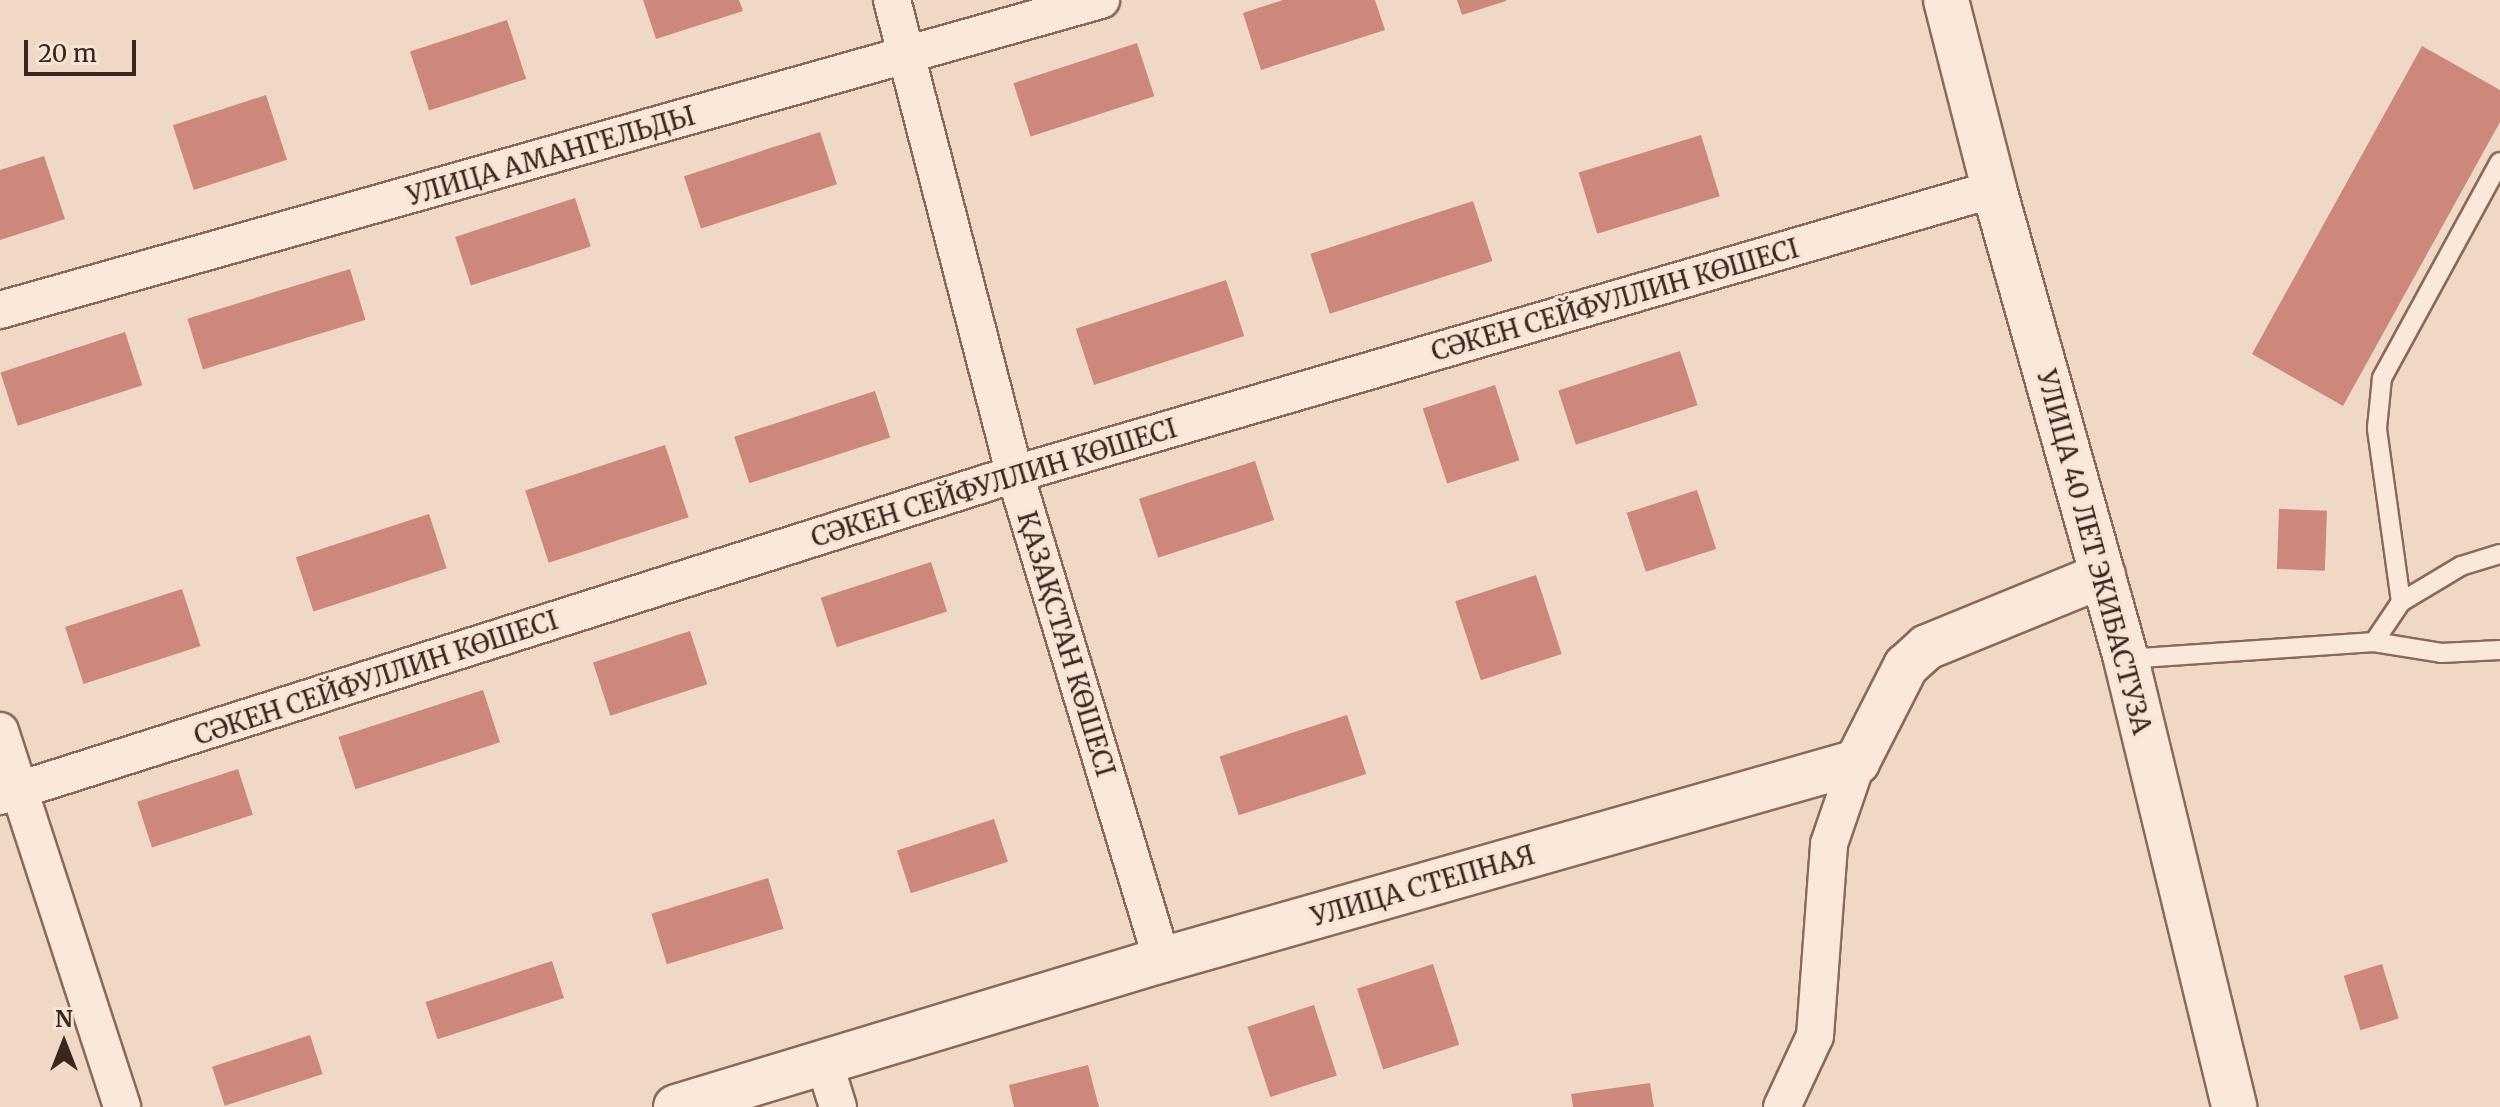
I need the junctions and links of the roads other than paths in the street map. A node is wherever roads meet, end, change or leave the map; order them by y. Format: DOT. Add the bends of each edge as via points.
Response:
graph roads {
  1 [pos="892,0"];
  2 [pos="1101,0"];
  3 [pos="1946,0"];
  4 [pos="908,55"];
  5 [pos="2500,162"];
  6 [pos="1994,189"];
  7 [pos="0,310"];
  8 [pos="1015,474"];
  9 [pos="2500,554"];
  10 [pos="2103,575"];
  11 [pos="2401,602"];
  12 [pos="2374,642"];
  13 [pos="2500,650"];
  14 [pos="2126,659"];
  15 [pos="0,731"];
  16 [pos="1857,762"];
  17 [pos="9,794"];
  18 [pos="1162,960"];
  19 [pos="824,1062"];
  20 [pos="122,1107"];
  21 [pos="676,1107"];
  22 [pos="838,1107"];
  23 [pos="1782,1107"];
  24 [pos="2234,1107"];
  1 -- 4 [label="street, ҚАЗАҚСТАН КӨШЕСІ"];
  2 -- 4 [label="street, УЛИЦА АМАНГЕЛЬДЫ"];
  3 -- 6 [label="street, УЛИЦА 40 ЛЕТ ЭКИБАСТУЗА"];
  4 -- 7 [label="street, УЛИЦА АМАНГЕЛЬДЫ"];
  4 -- 8 [label="street, ҚАЗАҚСТАН КӨШЕСІ"];
  5 -- 11 [label="lane" via="2382,378 2377,428"];
  6 -- 8 [label="street, СӘКЕН СЕЙФУЛЛИН КӨШЕСІ"];
  6 -- 10 [label="street, УЛИЦА 40 ЛЕТ ЭКИБАСТУЗА"];
  8 -- 17 [label="street, СӘКЕН СЕЙФУЛЛИН КӨШЕСІ"];
  8 -- 18 [label="street, ҚАЗАҚСТАН КӨШЕСІ"];
  9 -- 11 [label="lane" via="2461,566"];
  10 -- 14 [label="street, УЛИЦА 40 ЛЕТ ЭКИБАСТУЗА"];
  10 -- 16 [label="street" via="1927,647 1906,666"];
  11 -- 12 [label="lane"];
  12 -- 13 [label="lane" via="2441,653"];
  12 -- 14 [label="lane"];
  14 -- 24 [label="street, УЛИЦА 40 ЛЕТ ЭКИБАСТУЗА"];
  15 -- 17 [label="street"];
  16 -- 18 [label="street, УЛИЦА СТЕПНАЯ"];
  16 -- 23 [label="street" via="1829,844 1815,1036"];
  17 -- 20 [label="street"];
  18 -- 19 [label="street, УЛИЦА СТЕПНАЯ"];
  19 -- 21 [label="street, УЛИЦА СТЕПНАЯ"];
  19 -- 22 [label="street"];
}
